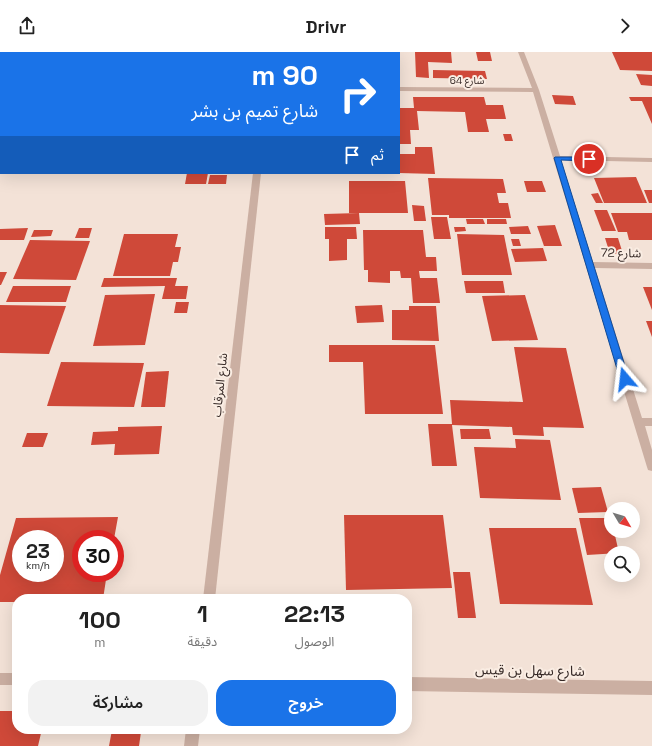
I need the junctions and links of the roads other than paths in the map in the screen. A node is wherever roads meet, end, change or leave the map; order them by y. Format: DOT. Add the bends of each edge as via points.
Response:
graph roads {
  1 [pos="521,52"];
  2 [pos="400,89"];
  3 [pos="536,90"];
  4 [pos="557,158"];
  5 [pos="652,160"];
  6 [pos="257,174"];
  7 [pos="590,265"];
  8 [pos="652,266"];
  9 [pos="638,422"];
  10 [pos="652,422"];
  11 [pos="652,467"];
  12 [pos="210,594"];
  13 [pos="0,679"];
  14 [pos="12,679"];
  15 [pos="412,684"];
  16 [pos="652,688"];
  17 [pos="192,734"];
  18 [pos="191,746"];
  1 -- 3 [label="street"];
  2 -- 3 [label="street, شارع 64"];
  3 -- 4 [label="street"];
  4 -- 5 [label="street"];
  4 -- 7 [label="street"];
  6 -- 12 [label="street, شارع المرقاب"];
  7 -- 8 [label="street, شارع 72"];
  7 -- 9 [label="street"];
  9 -- 10 [label="street"];
  9 -- 11 [label="street"];
  13 -- 14 [label="street"];
  15 -- 16 [label="street, شارع سهل بن قيس"];
  17 -- 18 [label="street"];
}
